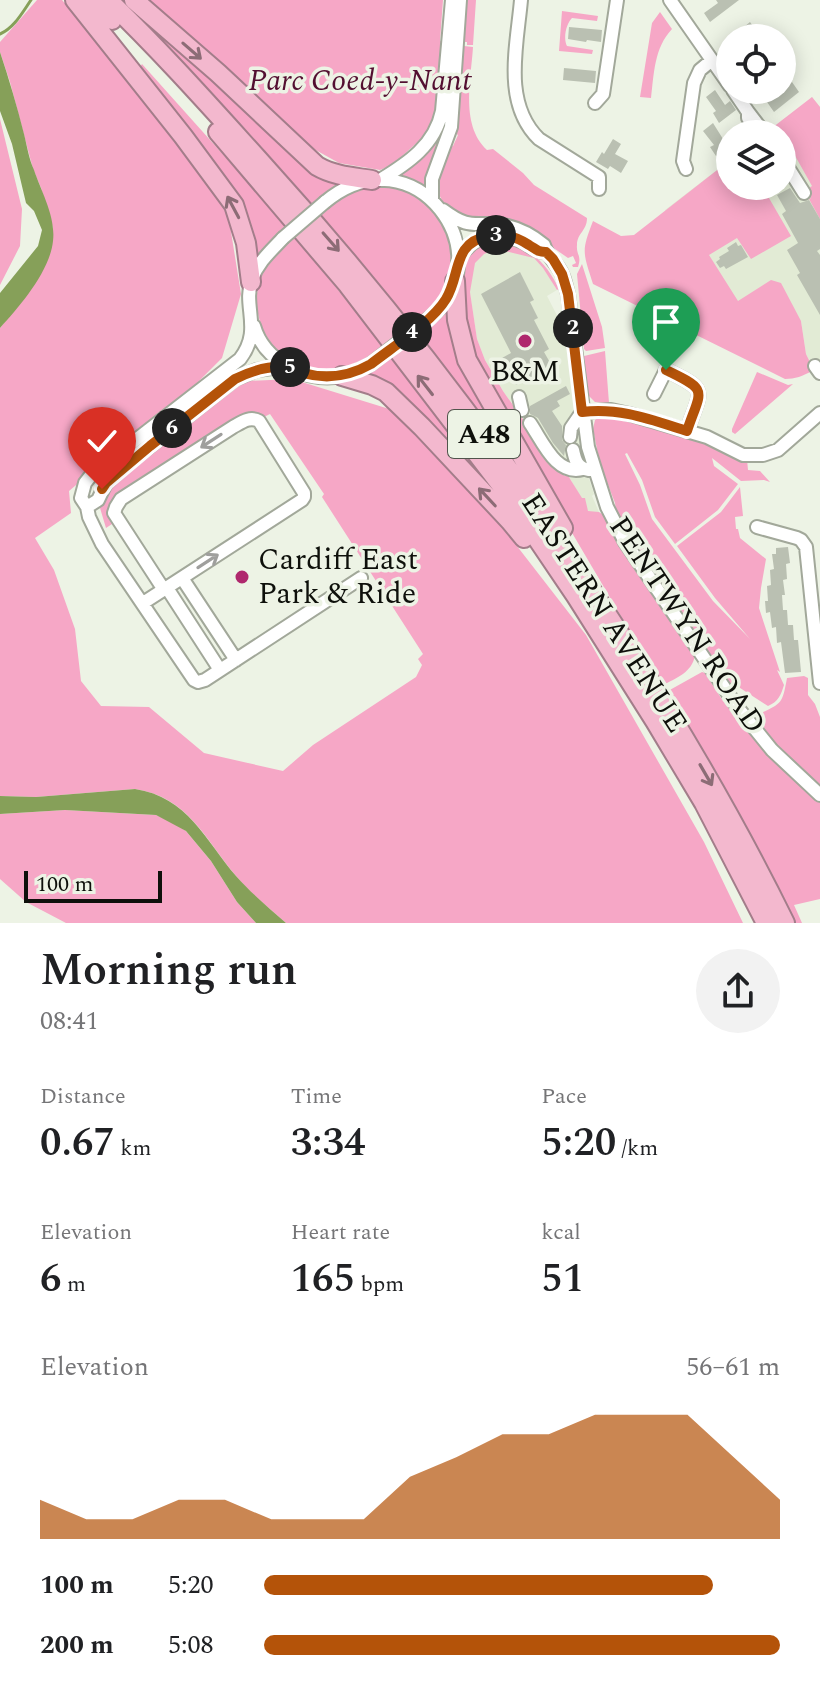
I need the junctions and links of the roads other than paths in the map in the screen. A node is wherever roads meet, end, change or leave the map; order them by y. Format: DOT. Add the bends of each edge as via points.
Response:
graph roads {
  1 [pos="75,0"];
  2 [pos="91,0"];
  3 [pos="108,0"];
  4 [pos="134,0"];
  5 [pos="452,0"];
  6 [pos="460,0"];
  7 [pos="521,0"];
  8 [pos="617,0"];
  9 [pos="670,0"];
  10 [pos="712,60"];
  11 [pos="716,66"];
  12 [pos="595,103"];
  13 [pos="686,169"];
  14 [pos="376,180"];
  15 [pos="796,180"];
  16 [pos="599,189"];
  17 [pos="804,193"];
  18 [pos="432,200"];
  19 [pos="443,210"];
  20 [pos="546,252"];
  21 [pos="458,261"];
  22 [pos="455,281"];
  23 [pos="251,282"];
  24 [pos="252,319"];
  25 [pos="287,366"];
  26 [pos="342,376"];
  27 [pos="654,394"];
  28 [pos="582,412"];
  29 [pos="820,413"];
  30 [pos="530,423"];
  31 [pos="687,431"];
  32 [pos="589,470"];
  33 [pos="87,507"];
  34 [pos="757,527"];
  35 [pos="182,578"];
  36 [pos="361,578"];
  37 [pos="166,589"];
  38 [pos="584,592"];
  39 [pos="143,603"];
  40 [pos="236,660"];
  41 [pos="220,670"];
  42 [pos="820,683"];
  43 [pos="820,795"];
  44 [pos="766,923"];
  45 [pos="785,923"];
  23 -- 1 [label="highway, one-way" via="234,205"];
  38 -- 2 [label="highway, EASTERN AVENUE / A48, one-way" via="348,285 208,120"];
  3 -- 38 [label="highway, EASTERN AVENUE / A48, one-way" via="217,113 360,275 515,476"];
  4 -- 14 [label="highway, one-way" via="317,166"];
  5 -- 14 [label="street" via="437,129 418,153"];
  6 -- 18 [label="street" via="451,127 432,179"];
  7 -- 16 [label="street" via="515,86 521,115 539,139 599,177"];
  8 -- 12 [label="street" via="603,94"];
  9 -- 10 [label="street"];
  10 -- 11 [label="street"];
  10 -- 13 [label="street" via="694,83"];
  14 -- 18 [label="street" via="411,186"];
  14 -- 23 [label="street, bridge" via="345,188 325,202 258,265"];
  15 -- 17 [label="street"];
  18 -- 19 [label="street"];
  19 -- 20 [label="street, PENTWYN ROAD" via="469,225 520,230 544,245"];
  19 -- 21 [label="street"];
  20 -- 21 [label="street" via="496,235 469,244"];
  20 -- 28 [label="street, PENTWYN ROAD" via="568,294"];
  21 -- 22 [label="street"];
  22 -- 26 [label="street, bridge" via="427,320 371,364"];
  22 -- 38 [label="highway" via="467,360 580,558"];
  23 -- 24 [label="street"];
  24 -- 25 [label="street" via="265,347"];
  24 -- 33 [label="street" via="252,336 240,359 92,474 81,498"];
  25 -- 26 [label="street" via="312,375"];
  25 -- 33 [label="street" via="235,379 130,462"];
  38 -- 26 [label="highway, one-way" via="553,576 510,521 402,406 386,392"];
  27 -- 31 [label="street" via="666,370 693,383 699,400"];
  28 -- 31 [label="street" via="619,411"];
  28 -- 32 [label="street, PENTWYN ROAD"];
  28 -- 32 [label="street" via="571,428 571,444 575,462"];
  29 -- 31 [label="street" via="783,446 763,455 737,453"];
  30 -- 32 [label="street" via="559,466 573,472"];
  32 -- 43 [label="street, PENTWYN ROAD" via="625,542 726,691 772,750"];
  33 -- 39 [label="street" via="102,544"];
  34 -- 42 [label="street" via="797,538 806,547"];
  35 -- 37 [label="street"];
  35 -- 37 [label="street, one-way" via="304,497 254,418 121,499 116,507 114,513"];
  35 -- 40 [label="street"];
  36 -- 40 [label="street"];
  37 -- 39 [label="street"];
  37 -- 41 [label="street"];
  38 -- 44 [label="highway, EASTERN AVENUE / A48"];
  38 -- 45 [label="highway, EASTERN AVENUE / A48, one-way" via="669,710"];
  39 -- 41 [label="street" via="194,680"];
  40 -- 41 [label="street"];
}
